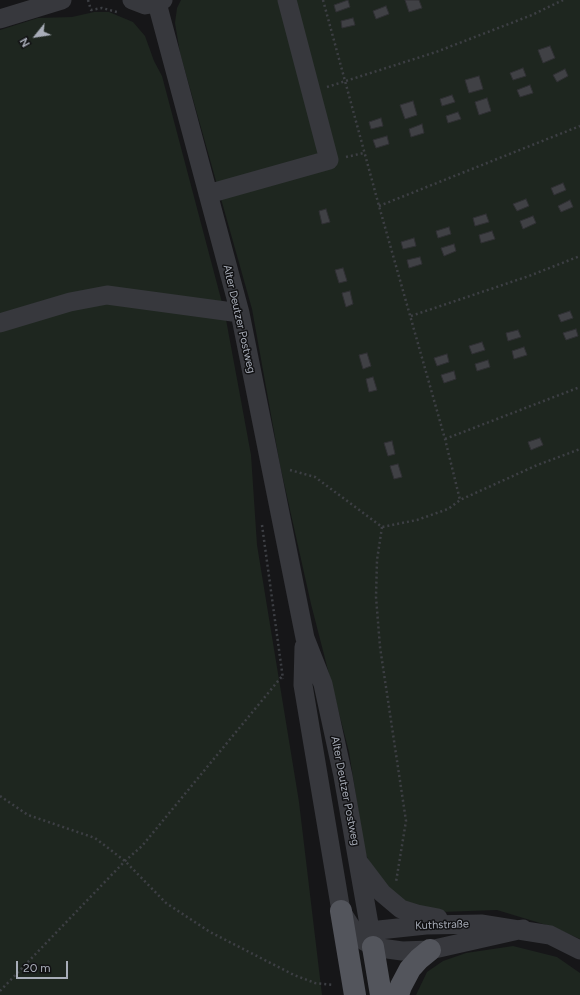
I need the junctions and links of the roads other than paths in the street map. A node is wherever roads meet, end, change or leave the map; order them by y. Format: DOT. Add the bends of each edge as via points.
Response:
graph roads {
  1 [pos="62,0"];
  2 [pos="132,0"];
  3 [pos="288,0"];
  4 [pos="160,2"];
  5 [pos="0,19"];
  6 [pos="208,194"];
  7 [pos="240,313"];
  8 [pos="0,323"];
  9 [pos="305,638"];
  10 [pos="358,862"];
  11 [pos="341,911"];
  12 [pos="481,924"];
  13 [pos="523,929"];
  14 [pos="369,941"];
  15 [pos="430,950"];
  16 [pos="580,950"];
  17 [pos="347,986"];
  18 [pos="381,995"];
  19 [pos="398,995"];
  1 -- 5 [label="street"];
  2 -- 4 [label="street, Alter Deutzer Postweg" via="145,5"];
  3 -- 6 [label="street" via="329,160"];
  4 -- 6 [label="street, Alter Deutzer Postweg"];
  6 -- 7 [label="street, Alter Deutzer Postweg"];
  7 -- 8 [label="street" via="107,295 70,302"];
  7 -- 9 [label="street, Alter Deutzer Postweg"];
  9 -- 10 [label="street, Alter Deutzer Postweg" via="323,684"];
  9 -- 11 [label="street, Alter Deutzer Postweg" via="303,685"];
  10 -- 12 [label="street" via="382,893 401,909"];
  10 -- 14 [label="street, Alter Deutzer Postweg"];
  11 -- 14 [label="street" via="357,936"];
  11 -- 17 [label="main road"];
  12 -- 13 [label="street, Kuthstraße"];
  12 -- 14 [label="street, Kuthstraße" via="426,925 379,930"];
  13 -- 15 [label="street, Kuthstraße"];
  13 -- 16 [label="street, Kuthstraße" via="550,935"];
  14 -- 15 [label="street, Kuthstraße" via="402,951"];
  14 -- 17 [label="main road"];
  14 -- 18 [label="main road"];
  15 -- 19 [label="main road" via="410,969"];
}
